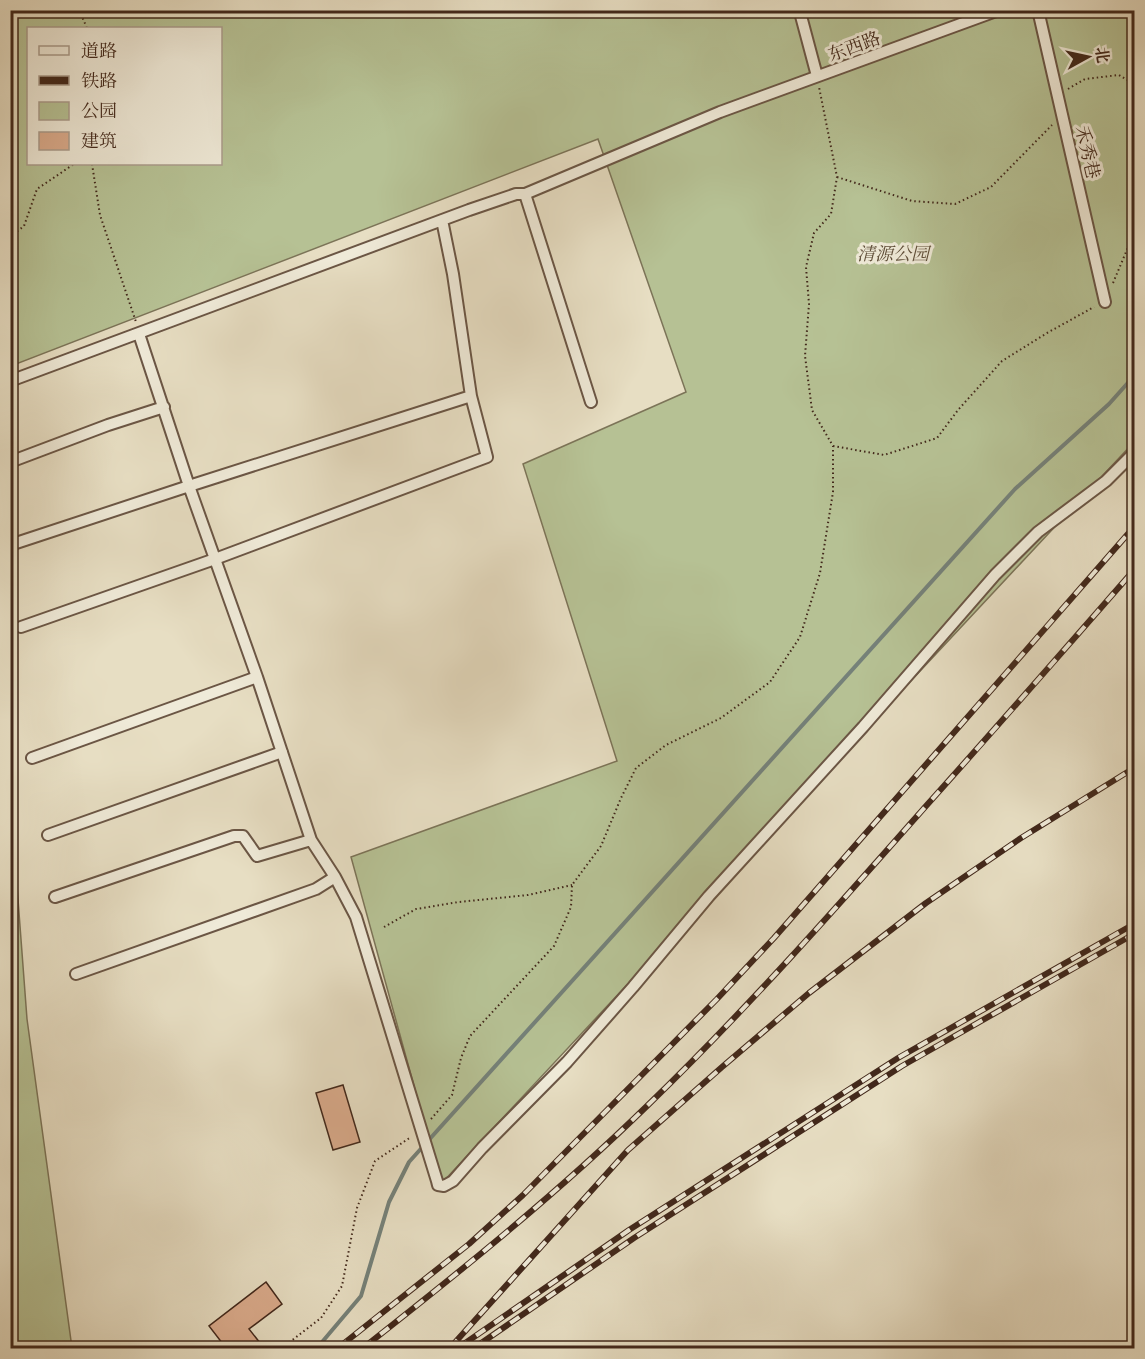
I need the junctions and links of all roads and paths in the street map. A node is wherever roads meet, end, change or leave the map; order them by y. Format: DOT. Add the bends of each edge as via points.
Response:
graph roads {
  1 [pos="79,10"];
  2 [pos="802,10"];
  3 [pos="999,10"];
  4 [pos="1038,10"];
  5 [pos="87,27"];
  6 [pos="817,76"];
  7 [pos="1134,84"];
  8 [pos="1058,96"];
  9 [pos="1062,114"];
  10 [pos="73,165"];
  11 [pos="92,165"];
  12 [pos="837,177"];
  13 [pos="525,194"];
  14 [pos="442,220"];
  15 [pos="1134,233"];
  16 [pos="10,237"];
  17 [pos="1105,302"];
  18 [pos="139,334"];
  19 [pos="10,381"];
  20 [pos="471,396"];
  21 [pos="591,402"];
  22 [pos="164,407"];
  23 [pos="833,446"];
  24 [pos="1134,453"];
  25 [pos="10,462"];
  26 [pos="189,486"];
  27 [pos="10,545"];
  28 [pos="215,559"];
  29 [pos="21,627"];
  30 [pos="257,677"];
  31 [pos="282,752"];
  32 [pos="33,758"];
  33 [pos="48,835"];
  34 [pos="311,840"];
  35 [pos="335,877"];
  36 [pos="572,885"];
  37 [pos="55,897"];
  38 [pos="384,927"];
  39 [pos="76,974"];
  40 [pos="423,1132"];
  41 [pos="282,1348"];
  1 -- 5 [label="path"];
  2 -- 6 [label="street"];
  3 -- 6 [label="street, 东西路"];
  4 -- 8 [label="street, 禾秀巷"];
  6 -- 12 [label="path"];
  6 -- 13 [label="street, 东西路"];
  7 -- 8 [label="path" via="1119,75 1085,78"];
  8 -- 9 [label="street, 禾秀巷"];
  9 -- 12 [label="path" via="991,187 955,204 912,201"];
  9 -- 17 [label="street, 禾秀巷"];
  10 -- 16 [label="path" via="37,189 24,226"];
  11 -- 18 [label="path" via="100,214"];
  12 -- 23 [label="path" via="831,214 814,233 806,267 809,304 805,356 812,410"];
  13 -- 14 [label="street, 东西路"];
  13 -- 21 [label="street"];
  14 -- 18 [label="street, 东西路"];
  14 -- 20 [label="street"];
  15 -- 17 [label="path"];
  17 -- 23 [label="path" via="1002,361 937,438 884,455"];
  18 -- 19 [label="street, 东西路"];
  18 -- 22 [label="street"];
  20 -- 26 [label="street"];
  20 -- 28 [label="street" via="487,457"];
  22 -- 25 [label="street"];
  22 -- 26 [label="street"];
  23 -- 36 [label="path" via="833,492 820,573 800,638 770,682 721,718 666,745 636,768 602,846"];
  24 -- 40 [label="street" via="1106,481 1038,532 994,575 567,1062 444,1186 438,1185"];
  26 -- 27 [label="street"];
  26 -- 28 [label="street"];
  28 -- 29 [label="street"];
  28 -- 30 [label="street"];
  30 -- 31 [label="street"];
  30 -- 32 [label="street"];
  31 -- 33 [label="street"];
  31 -- 34 [label="street"];
  34 -- 35 [label="street"];
  34 -- 37 [label="street" via="257,856 243,837 234,836"];
  35 -- 39 [label="street" via="316,889"];
  35 -- 40 [label="street" via="356,917"];
  36 -- 38 [label="path" via="528,895 416,909"];
  36 -- 40 [label="path" via="571,907 554,946 470,1036 452,1095"];
  40 -- 41 [label="path" via="375,1161 357,1208 342,1286 321,1318"];
}
